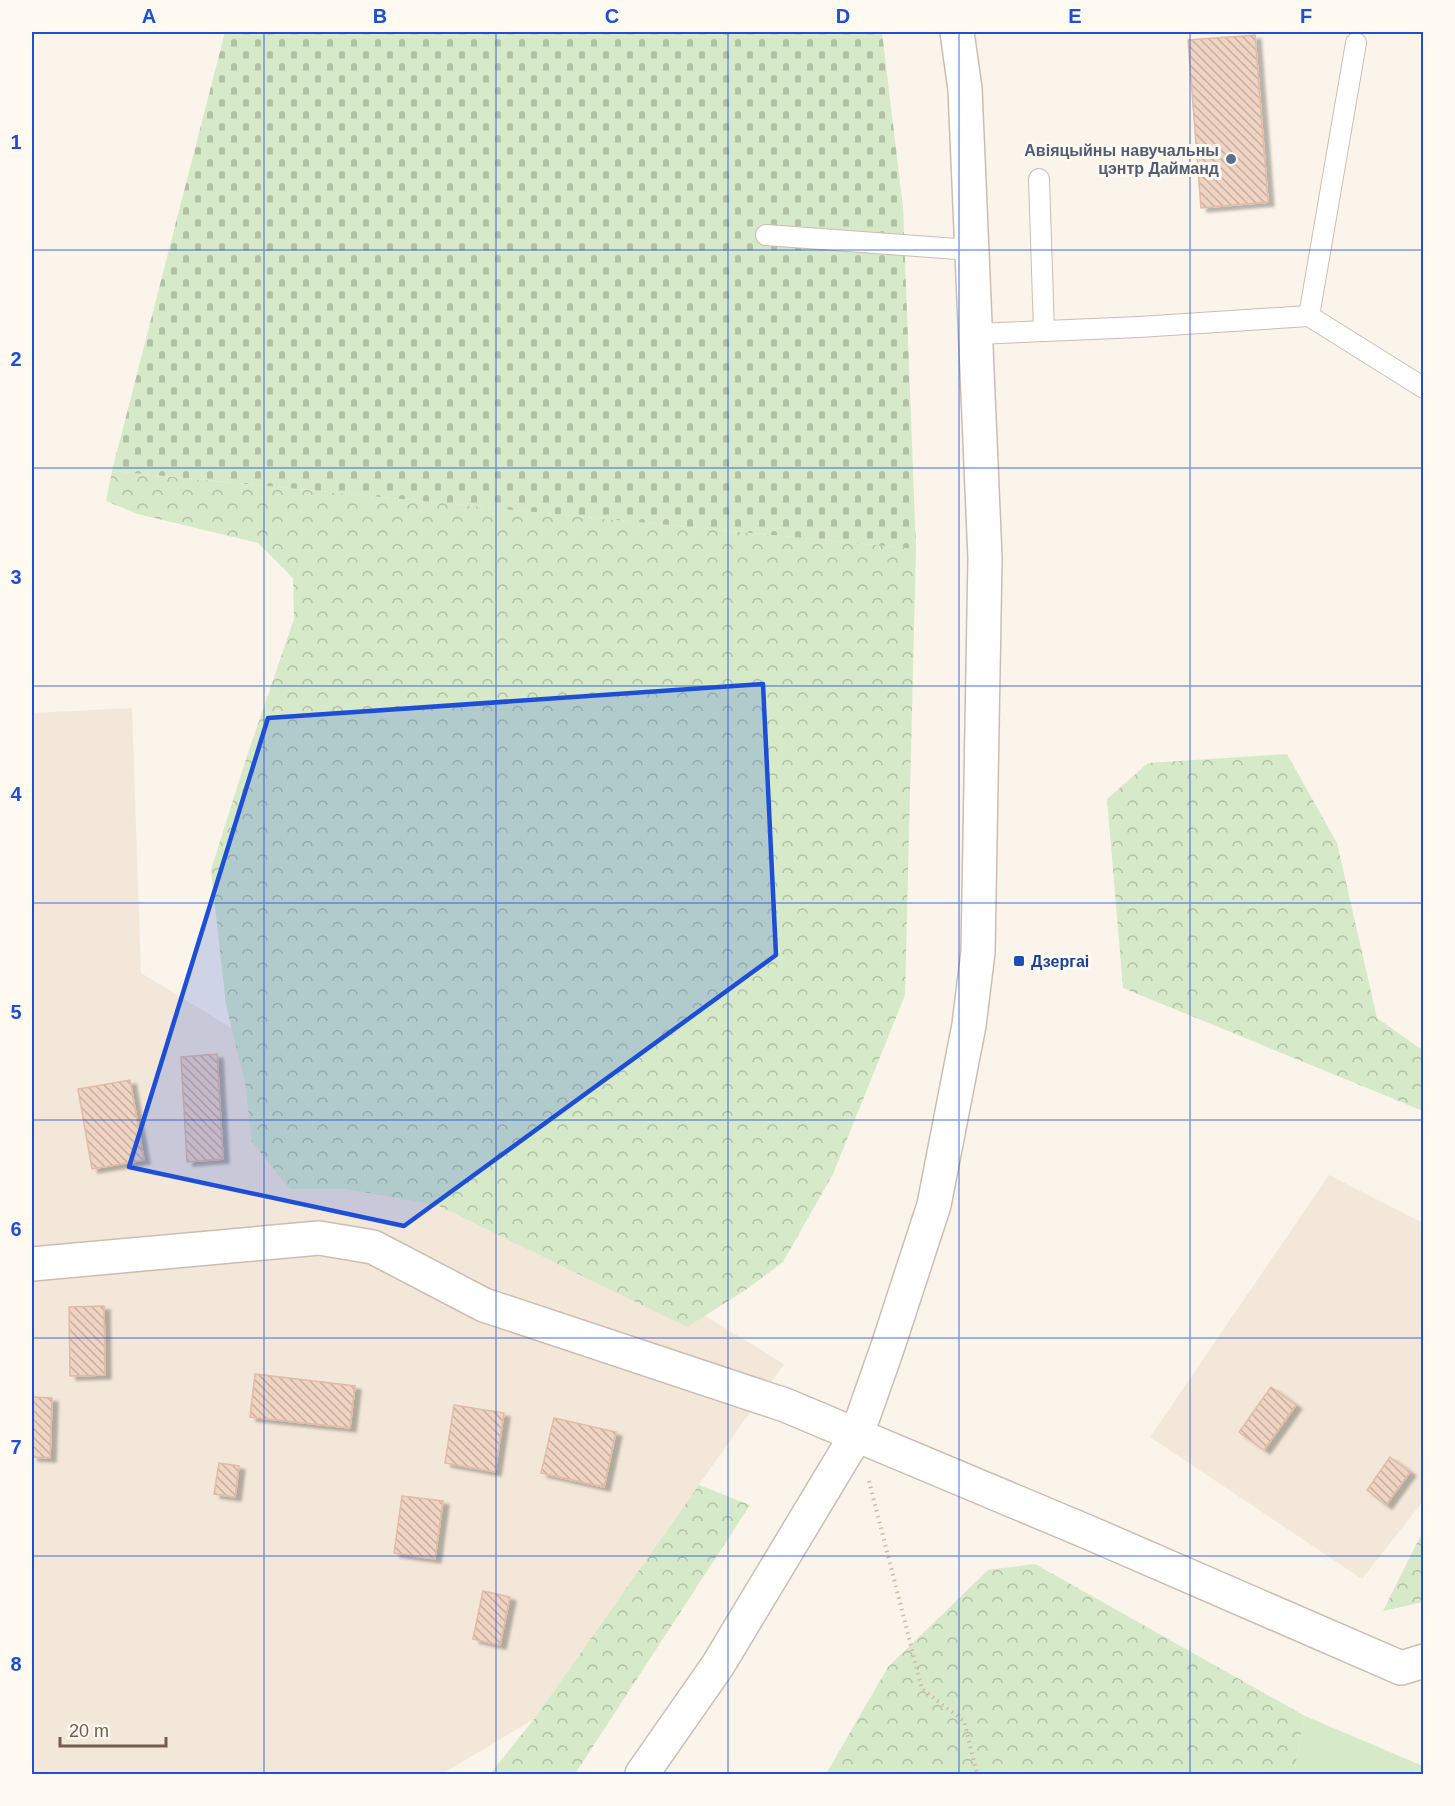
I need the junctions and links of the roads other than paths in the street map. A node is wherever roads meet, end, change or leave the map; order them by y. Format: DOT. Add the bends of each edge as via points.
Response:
graph roads {
  1 [pos="957,32"];
  2 [pos="1356,43"];
  3 [pos="1039,179"];
  4 [pos="766,235"];
  5 [pos="971,250"];
  6 [pos="1309,316"];
  7 [pos="1044,331"];
  8 [pos="975,334"];
  9 [pos="1424,388"];
  10 [pos="32,1264"];
  11 [pos="857,1434"];
  12 [pos="1416,1669"];
  13 [pos="642,1774"];
  1 -- 5 [label="street" via="965,88"];
  2 -- 6 [label="lane"];
  3 -- 7 [label="lane"];
  4 -- 5 [label="lane"];
  5 -- 8 [label="street"];
  6 -- 7 [label="lane"];
  6 -- 9 [label="lane"];
  7 -- 8 [label="lane"];
  8 -- 11 [label="street" via="985,558 978,952 969,1024 934,1205"];
  10 -- 11 [label="street" via="319,1238 373,1247 484,1305 785,1405"];
  11 -- 12 [label="street"];
  11 -- 13 [label="street" via="718,1665"];
}
